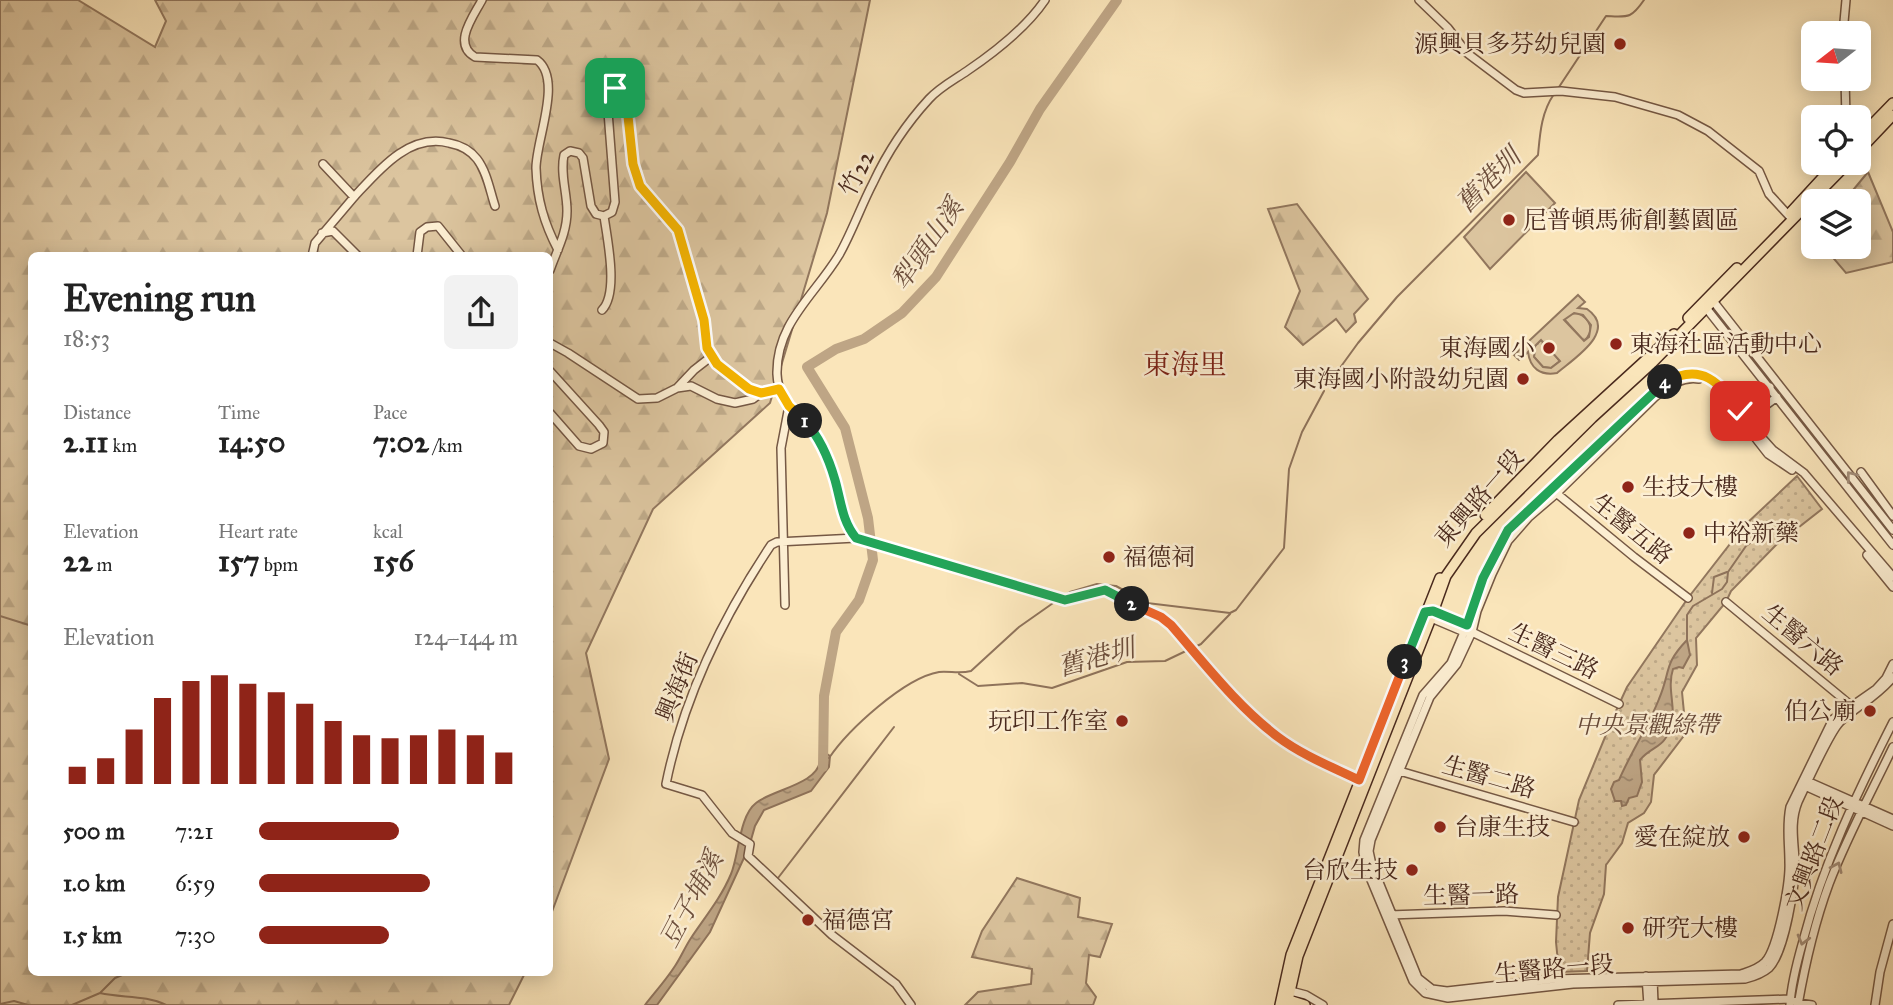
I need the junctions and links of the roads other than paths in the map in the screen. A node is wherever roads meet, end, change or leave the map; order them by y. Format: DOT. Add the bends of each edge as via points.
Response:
graph roads {
  1 [pos="482,0"];
  2 [pos="1045,0"];
  3 [pos="1419,0"];
  4 [pos="1846,0"];
  5 [pos="1844,21"];
  6 [pos="1893,103"];
  7 [pos="1893,115"];
  8 [pos="1871,126"];
  9 [pos="1871,138"];
  10 [pos="323,164"];
  11 [pos="1832,175"];
  12 [pos="354,197"];
  13 [pos="495,206"];
  14 [pos="604,216"];
  15 [pos="1790,217"];
  16 [pos="322,233"];
  17 [pos="558,250"];
  18 [pos="313,252"];
  19 [pos="354,252"];
  20 [pos="418,252"];
  21 [pos="459,252"];
  22 [pos="553,258"];
  23 [pos="1712,298"];
  24 [pos="1704,306"];
  25 [pos="602,310"];
  26 [pos="553,345"];
  27 [pos="712,356"];
  28 [pos="553,374"];
  29 [pos="1770,387"];
  30 [pos="677,388"];
  31 [pos="779,389"];
  32 [pos="761,393"];
  33 [pos="1777,397"];
  34 [pos="789,406"];
  35 [pos="553,416"];
  36 [pos="1742,416"];
  37 [pos="1861,472"];
  38 [pos="1555,491"];
  39 [pos="1893,516"];
  40 [pos="1893,530"];
  41 [pos="856,538"];
  42 [pos="783,540"];
  43 [pos="1893,545"];
  44 [pos="1893,577"];
  45 [pos="1893,587"];
  46 [pos="1688,598"];
  47 [pos="1726,601"];
  48 [pos="785,605"];
  49 [pos="1429,614"];
  50 [pos="1468,630"];
  51 [pos="1893,664"];
  52 [pos="1893,677"];
  53 [pos="1619,704"];
  54 [pos="1854,707"];
  55 [pos="1893,722"];
  56 [pos="1893,747"];
  57 [pos="1396,770"];
  58 [pos="1362,781"];
  59 [pos="1805,783"];
  60 [pos="1852,805"];
  61 [pos="1862,810"];
  62 [pos="1893,819"];
  63 [pos="1574,822"];
  64 [pos="1893,826"];
  65 [pos="1389,915"];
  66 [pos="1556,915"];
  67 [pos="1893,924"];
  68 [pos="1650,978"];
  69 [pos="1285,998"];
  70 [pos="1794,1003"];
  71 [pos="1651,1004"];
  72 [pos="911,1005"];
  73 [pos="1305,1005"];
  74 [pos="1323,1005"];
  75 [pos="1619,1005"];
  76 [pos="1812,1005"];
  77 [pos="1875,1005"];
  1 -- 17 [label="street" via="466,33 469,54 537,60 548,72 536,166 545,226"];
  2 -- 31 [label="street, 竹22 / 竹22" via="1015,32 930,98 891,149 837,257 786,328 780,346"];
  3 -- 15 [label="street" via="1467,53 1516,90 1615,97 1678,115 1708,131 1759,171 1769,194"];
  4 -- 5 [label="street"];
  6 -- 8 [label="main road"];
  7 -- 9 [label="main road"];
  10 -- 12 [label="street"];
  11 -- 15 [label="main road, 東興路一段"];
  12 -- 13 [label="street" via="408,147 437,139 461,146 477,159"];
  12 -- 16 [label="street"];
  14 -- 17 [label="street" via="591,206 583,158 570,151 562,164 567,214"];
  14 -- 25 [label="street" via="611,279"];
  14 -- 27 [label="street" via="612,212 615,202 607,99 615,88 622,89 626,97 640,186 678,230 684,246"];
  15 -- 23 [label="main road, 東興路一段"];
  16 -- 18 [label="street"];
  16 -- 19 [label="street" via="333,231"];
  17 -- 22 [label="street"];
  20 -- 21 [label="street" via="420,232 438,226"];
  23 -- 24 [label="main road, 東興路一段"];
  40 -- 23 [label="street, one-way"];
  24 -- 29 [label="street"];
  24 -- 49 [label="main road, 東興路一段" via="1551,447 1482,518 1442,573"];
  26 -- 30 [label="street" via="638,399 657,398"];
  27 -- 30 [label="street"];
  27 -- 32 [label="street" via="735,379"];
  28 -- 35 [label="street" via="599,425 603,443 591,449 579,446"];
  29 -- 33 [label="street"];
  29 -- 36 [label="street"];
  30 -- 32 [label="street" via="691,386 735,403"];
  31 -- 32 [label="street"];
  31 -- 34 [label="street"];
  33 -- 36 [label="street"];
  33 -- 43 [label="street"];
  34 -- 41 [label="street" via="813,430 826,453 845,522"];
  34 -- 42 [label="street" via="781,448"];
  36 -- 38 [label="street, 生醫路一段" via="1724,389 1706,376 1678,375 1650,394"];
  36 -- 44 [label="street" via="1773,450 1804,473"];
  36 -- 45 [label="street" via="1768,454 1798,474"];
  37 -- 39 [label="street"];
  38 -- 46 [label="street, 生醫五路"];
  38 -- 50 [label="street, 生醫路一段" via="1508,541"];
  41 -- 42 [label="street"];
  41 -- 58 [label="street" via="1061,598 1105,590 1171,625 1238,703 1278,737"];
  42 -- 48 [label="street"];
  42 -- 72 [label="street, 興海街" via="771,545 743,587 686,709 666,783 707,798 732,833 750,844 748,856 832,935 896,984"];
  47 -- 54 [label="street, 生醫六路"];
  49 -- 50 [label="street, 生醫三路"];
  49 -- 58 [label="main road, 東興路一段"];
  50 -- 53 [label="street, 生醫三路"];
  50 -- 57 [label="street, 生醫路一段" via="1457,664 1430,697"];
  51 -- 54 [label="street" via="1886,678"];
  52 -- 54 [label="street" via="1875,696"];
  54 -- 59 [label="street, 生醫路一段" via="1838,724"];
  55 -- 60 [label="street, 文興路二段"];
  56 -- 61 [label="street, 文興路二段"];
  57 -- 63 [label="street, 生醫二路"];
  57 -- 65 [label="street, 生醫路一段" via="1369,851"];
  58 -- 69 [label="main road, 東興路一段"];
  59 -- 60 [label="street"];
  59 -- 68 [label="street, 生醫路一段" via="1787,820 1789,883 1766,961 1741,974"];
  60 -- 61 [label="street"];
  60 -- 70 [label="street, 文興路二段, one-way" via="1813,901"];
  61 -- 62 [label="street"];
  61 -- 64 [label="street"];
  70 -- 61 [label="street, 文興路二段, one-way" via="1829,885"];
  65 -- 66 [label="street, 生醫一路" via="1504,911"];
  65 -- 68 [label="street, 生醫路一段" via="1419,978 1432,989"];
  67 -- 77 [label="street"];
  68 -- 71 [label="street"];
  69 -- 73 [label="main road"];
  69 -- 74 [label="street" via="1306,995"];
  70 -- 71 [label="street"];
  70 -- 76 [label="street"];
  71 -- 75 [label="street"];
}
